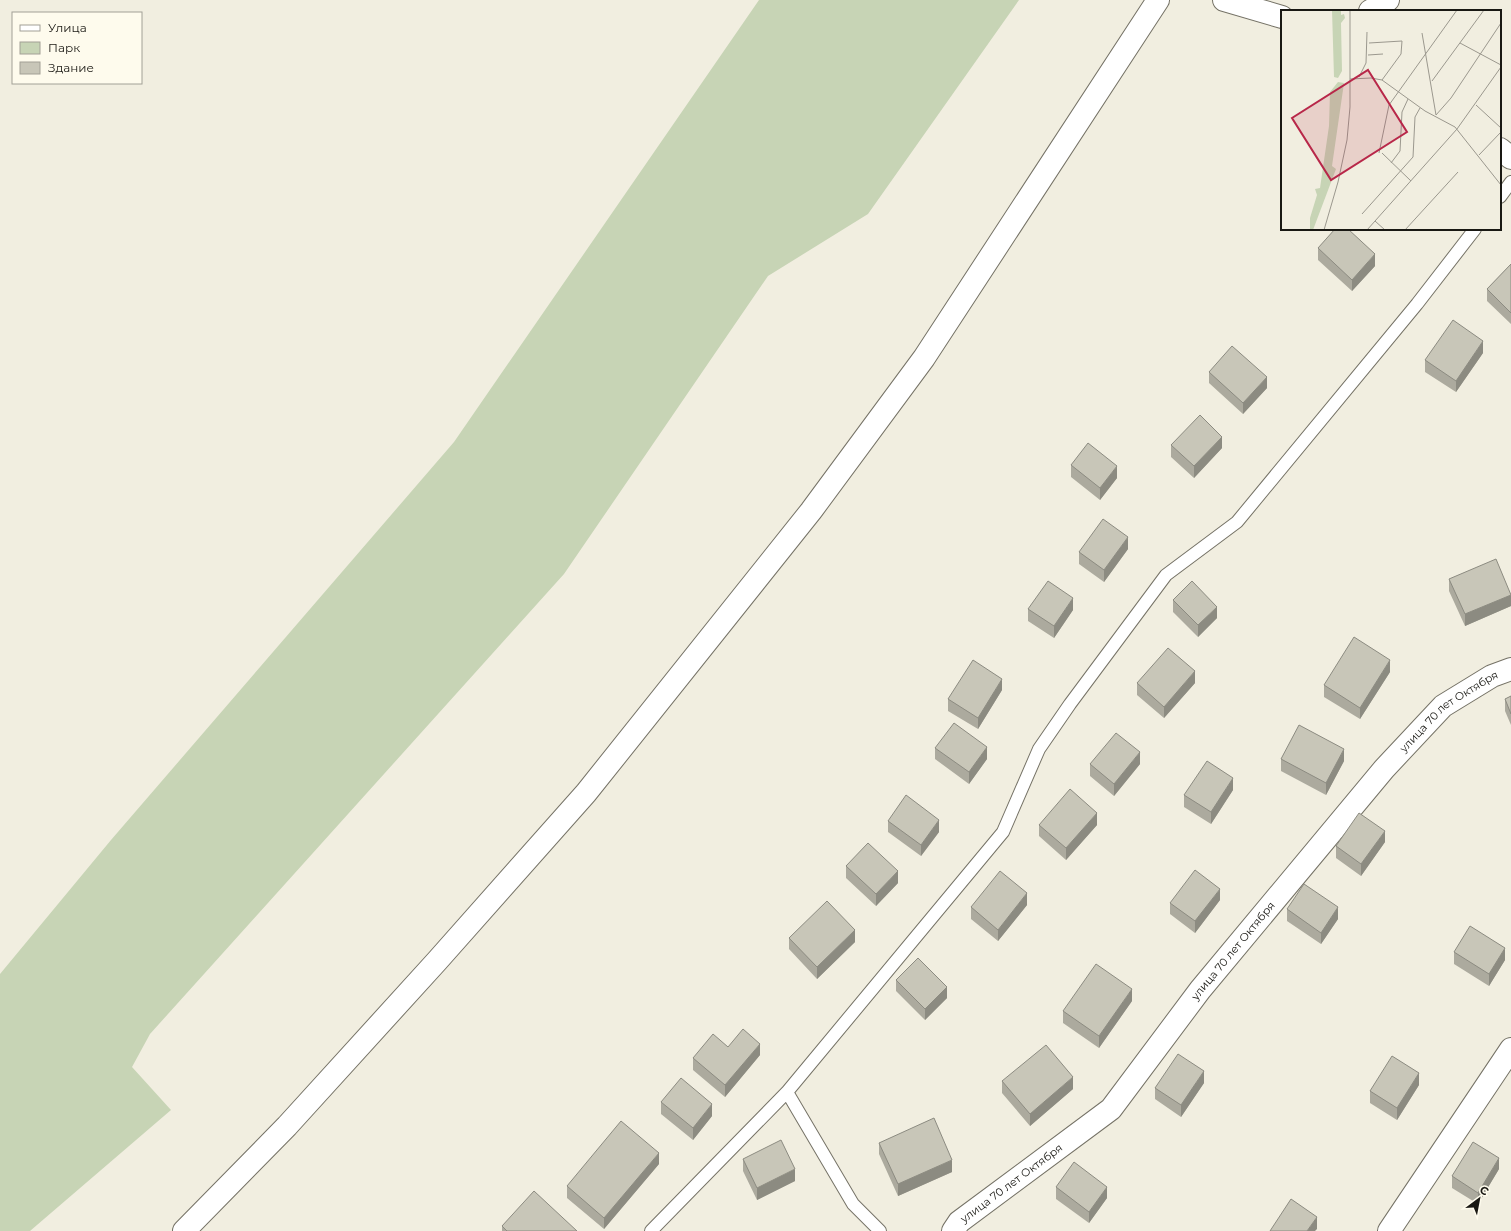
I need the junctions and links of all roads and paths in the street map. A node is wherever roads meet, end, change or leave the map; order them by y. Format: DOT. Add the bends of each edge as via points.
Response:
graph roads {
  1 [pos="1158,0"];
  2 [pos="1224,0"];
  3 [pos="1388,0"];
  4 [pos="1372,10"];
  5 [pos="1281,17"];
  6 [pos="1501,150"];
  7 [pos="1511,158"];
  8 [pos="1511,182"];
  9 [pos="1501,196"];
  10 [pos="1474,230"];
  11 [pos="1511,669"];
  12 [pos="1511,1049"];
  13 [pos="787,1092"];
  14 [pos="184,1231"];
  15 [pos="651,1231"];
  16 [pos="880,1231"];
  17 [pos="953,1231"];
  18 [pos="1389,1231"];
  1 -- 14 [label="main road" via="924,358 801,524 576,804 288,1126"];
  2 -- 5 [label="main road"];
  3 -- 4 [label="main road"];
  6 -- 7 [label="main road"];
  8 -- 9 [label="lane"];
  10 -- 13 [label="lane" via="1417,304 1237,522 1166,575 1039,749 1003,832"];
  11 -- 17 [label="main road, улица 70 лет Октября" via="1492,676 1443,706 1384,769 1200,990 1112,1109 959,1222"];
  12 -- 18 [label="main road"];
  13 -- 15 [label="lane"];
  13 -- 16 [label="lane" via="853,1204"];
}
